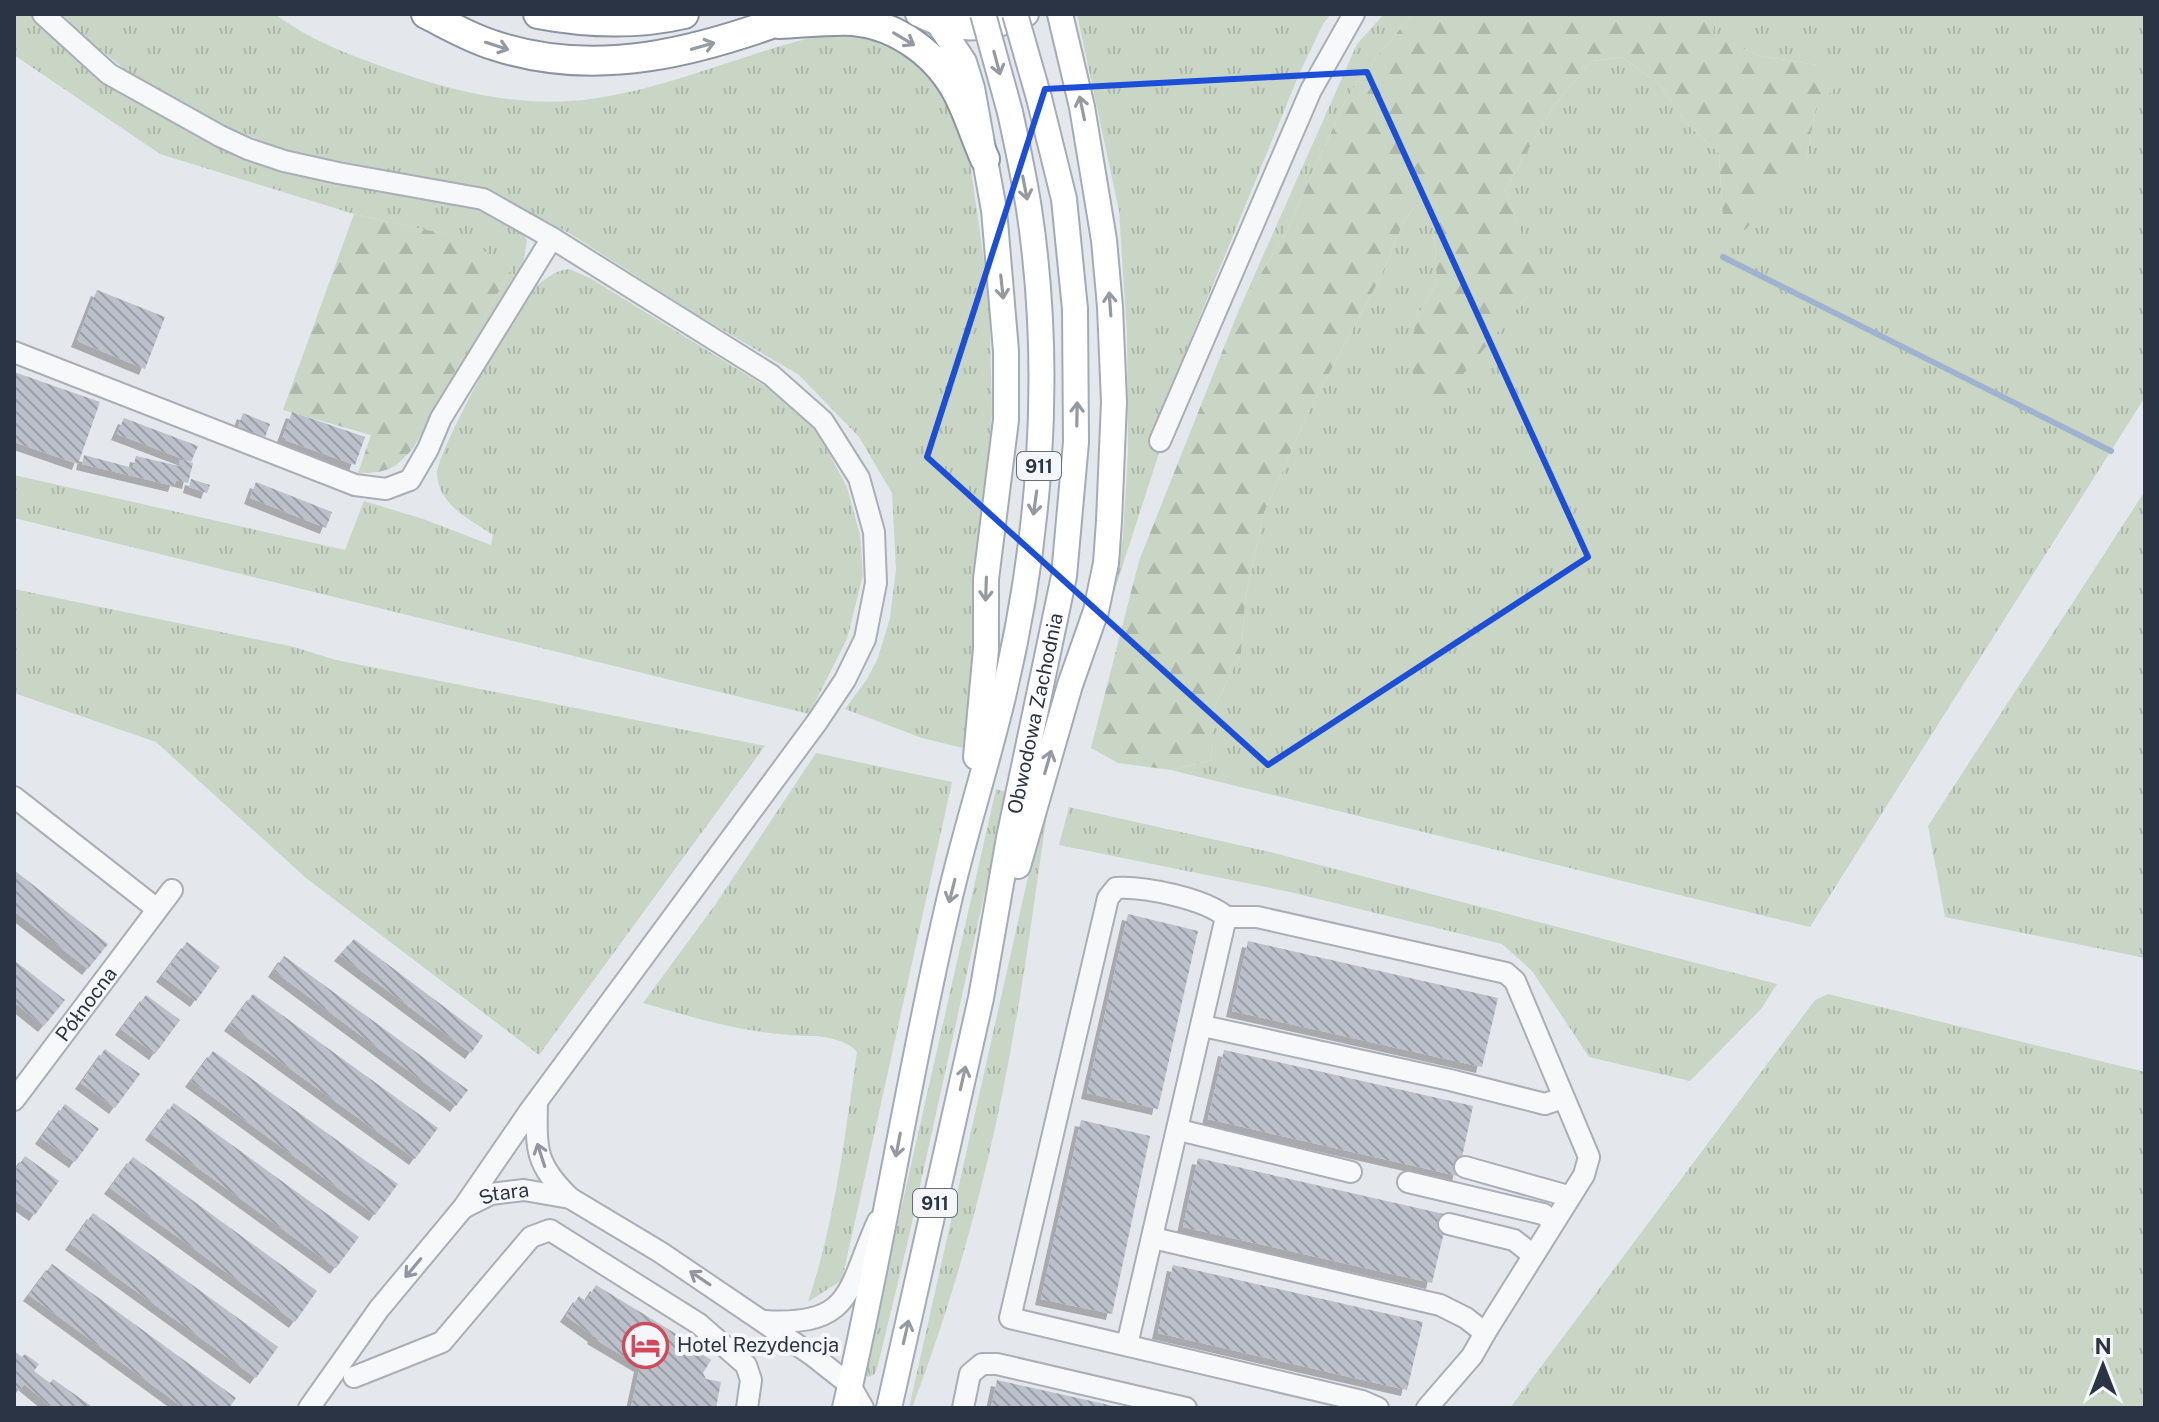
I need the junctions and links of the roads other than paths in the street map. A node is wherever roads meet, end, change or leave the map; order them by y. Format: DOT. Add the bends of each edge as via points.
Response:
graph roads {
  1 [pos="43,14"];
  2 [pos="426,14"];
  3 [pos="538,14"];
  4 [pos="684,14"];
  5 [pos="983,14"];
  6 [pos="1015,14"];
  7 [pos="1026,14"];
  8 [pos="1060,14"];
  9 [pos="1354,14"];
  10 [pos="611,18"];
  11 [pos="787,19"];
  12 [pos="929,19"];
  13 [pos="985,159"];
  14 [pos="552,238"];
  15 [pos="14,352"];
  16 [pos="1160,441"];
  17 [pos="14,797"];
  18 [pos="971,815"];
  19 [pos="172,890"];
  20 [pos="157,909"];
  21 [pos="1226,917"];
  22 [pos="981,998"];
  23 [pos="1203,1026"];
  24 [pos="1563,1098"];
  25 [pos="14,1100"];
  26 [pos="537,1102"];
  27 [pos="1179,1130"];
  28 [pos="1465,1167"];
  29 [pos="1351,1172"];
  30 [pos="1408,1182"];
  31 [pos="1568,1196"];
  32 [pos="570,1198"];
  33 [pos="888,1200"];
  34 [pos="463,1208"];
  35 [pos="1553,1221"];
  36 [pos="1449,1224"];
  37 [pos="1153,1238"];
  38 [pos="1533,1255"];
  39 [pos="735,1302"];
  40 [pos="764,1321"];
  41 [pos="699,1324"];
  42 [pos="1485,1333"];
  43 [pos="1127,1345"];
  44 [pos="346,1371"];
  45 [pos="847,1396"];
  46 [pos="1181,1407"];
  47 [pos="309,1408"];
  48 [pos="747,1408"];
  49 [pos="863,1408"];
  50 [pos="889,1408"];
  51 [pos="963,1408"];
  52 [pos="1378,1408"];
  53 [pos="1427,1408"];
  1 -- 14 [label="street" via="109,74 248,149 338,173 483,199"];
  2 -- 11 [label="highway, one-way" via="522,54 597,62 694,49"];
  3 -- 10 [label="highway"];
  4 -- 10 [label="highway" via="639,21"];
  5 -- 18 [label="main road, Obwodowa Zachodnia / 911, one-way, bridge" via="1029,210 1041,397 1038,482 1025,581 1001,708"];
  22 -- 6 [label="main road, Obwodowa Zachodnia / 911, one-way, bridge" via="1064,576 1078,391 1064,199"];
  7 -- 12 [label="main road" via="985,28"];
  22 -- 8 [label="main road, one-way" via="1059,721 1096,611 1107,549 1114,402 1110,307 1096,177"];
  9 -- 16 [label="street" via="1311,90"];
  11 -- 13 [label="highway, one-way" via="852,21 903,36 950,80"];
  12 -- 13 [label="main road" via="955,45 968,73"];
  13 -- 18 [label="main road, one-way" via="1003,299 1006,420 986,579 986,649"];
  14 -- 15 [label="street" via="441,418 410,480 386,489 355,485"];
  14 -- 26 [label="street" via="771,375 823,421 859,478 874,532 876,583 865,639 845,680"];
  17 -- 20 [label="street"];
  18 -- 33 [label="main road, Obwodowa Zachodnia / 911, one-way" via="939,944"];
  19 -- 20 [label="street, Północna"];
  20 -- 25 [label="street, Północna"];
  21 -- 23 [label="street"];
  21 -- 24 [label="street" via="1257,917 1506,973 1515,981"];
  21 -- 43 [label="street" via="1215,907 1133,887 1116,888 1108,898 1010,1318"];
  50 -- 22 [label="main road, Obwodowa Zachodnia / 911, one-way"];
  23 -- 24 [label="street" via="1545,1104"];
  23 -- 27 [label="street"];
  24 -- 31 [label="street" via="1589,1157 1584,1175"];
  32 -- 26 [label="street, one-way" via="552,1181 538,1156"];
  26 -- 34 [label="street"];
  27 -- 29 [label="street"];
  27 -- 37 [label="street"];
  28 -- 31 [label="street"];
  30 -- 35 [label="street" via="1543,1214"];
  31 -- 35 [label="street"];
  32 -- 34 [label="street, Stara" via="524,1190 491,1194"];
  39 -- 32 [label="street, Stara, one-way"];
  33 -- 40 [label="street" via="846,1298 815,1319"];
  33 -- 45 [label="main road, Obwodowa Zachodnia / 911"];
  34 -- 44 [label="street, Stara, one-way" via="379,1309"];
  35 -- 38 [label="street"];
  36 -- 38 [label="street" via="1514,1240"];
  37 -- 42 [label="street" via="1440,1305"];
  37 -- 43 [label="street"];
  38 -- 42 [label="street"];
  39 -- 40 [label="street, Stara"];
  39 -- 41 [label="street" via="725,1300"];
  40 -- 45 [label="street, Stara"];
  41 -- 44 [label="street" via="550,1230 531,1237 442,1342"];
  41 -- 48 [label="street" via="746,1365 751,1380"];
  42 -- 53 [label="street"];
  43 -- 52 [label="street"];
  44 -- 47 [label="street, Stara"];
  45 -- 49 [label="street, Stara"];
  46 -- 51 [label="street" via="982,1364 970,1374"];
}
